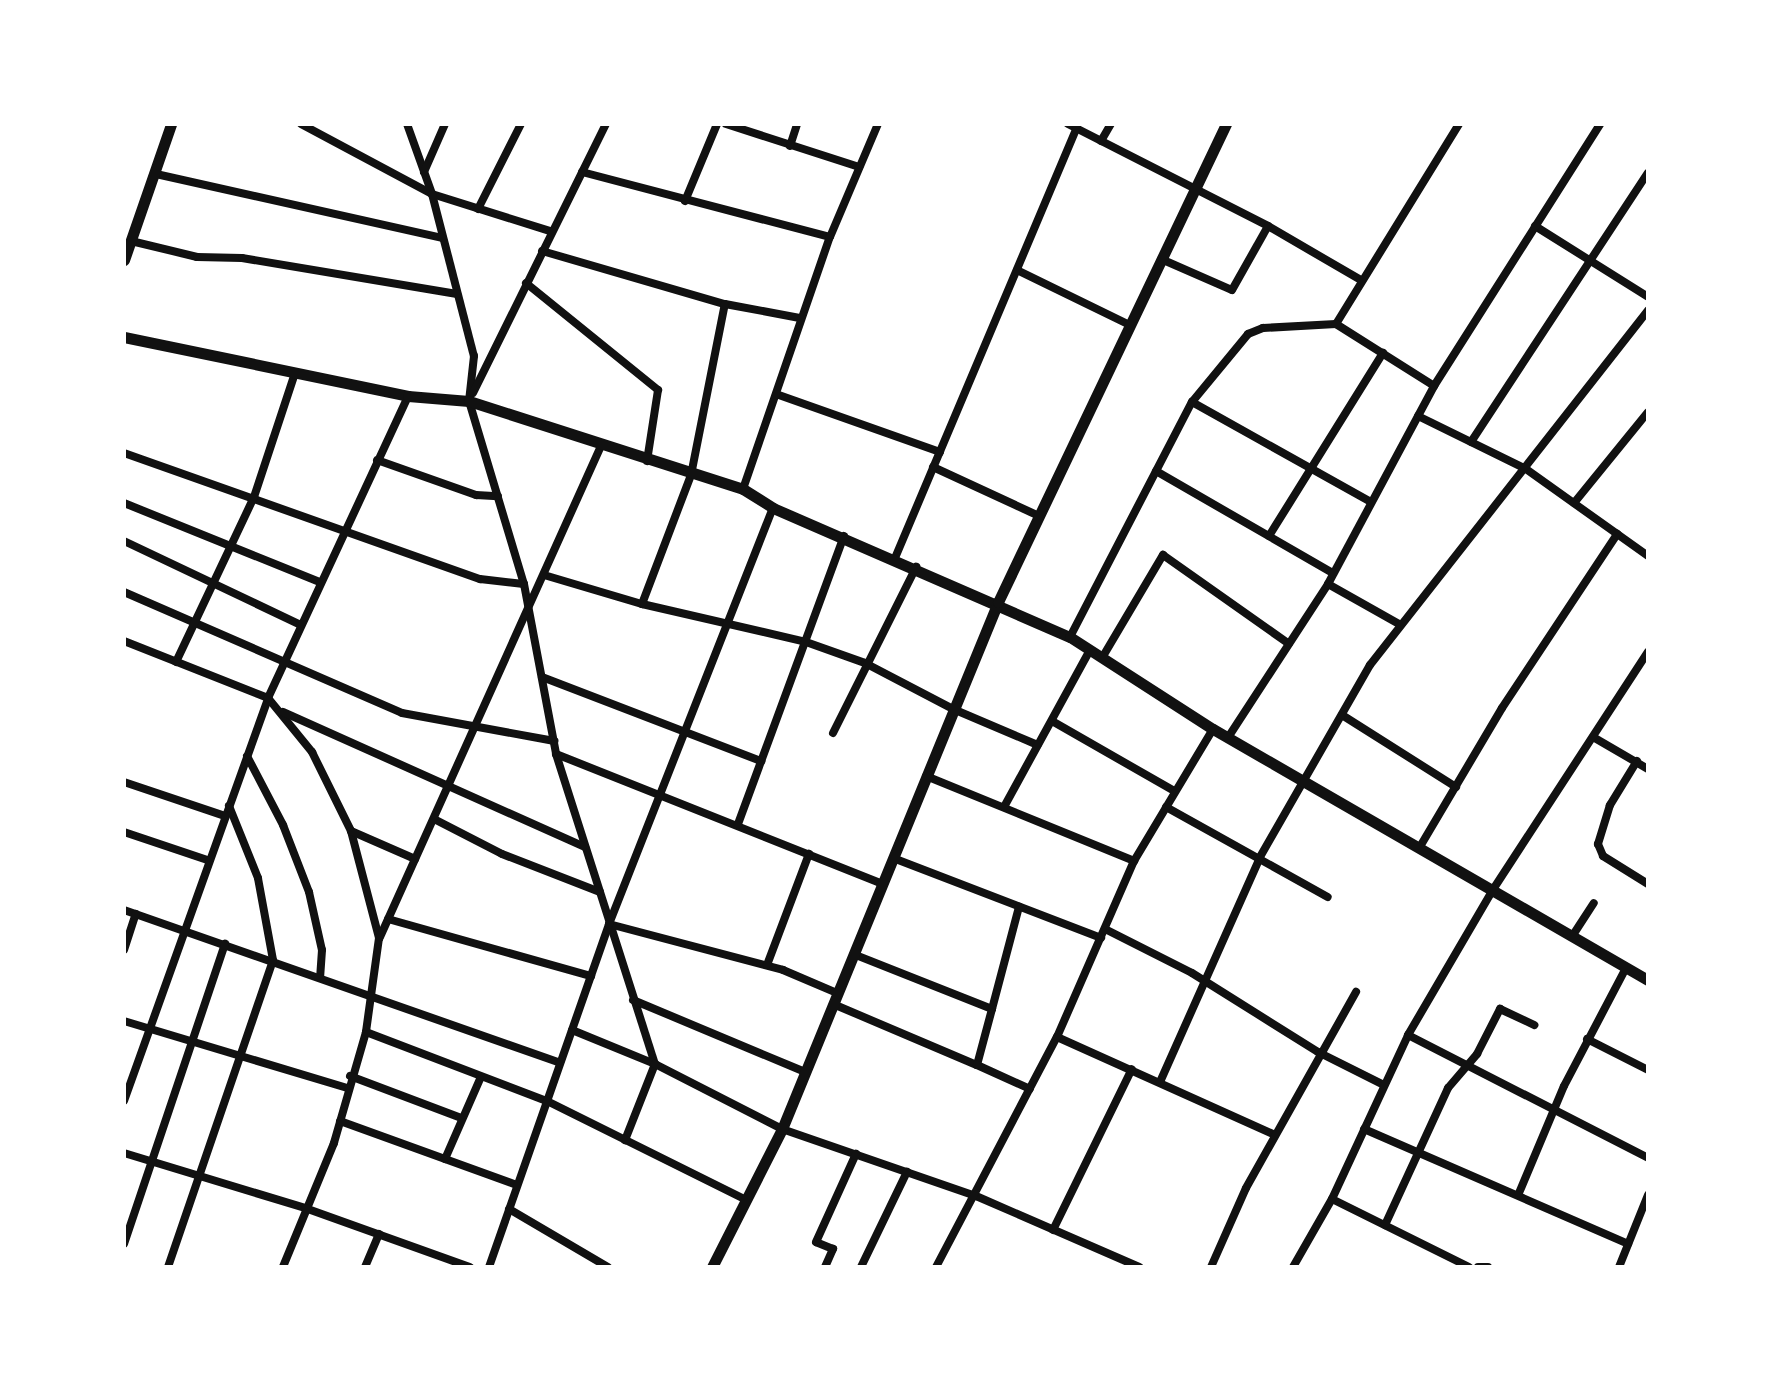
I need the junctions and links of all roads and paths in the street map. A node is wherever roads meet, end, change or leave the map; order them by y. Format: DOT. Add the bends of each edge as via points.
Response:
graph roads {
  1 [pos="171,124"];
  2 [pos="301,124"];
  3 [pos="407,124"];
  4 [pos="445,124"];
  5 [pos="521,124"];
  6 [pos="606,124"];
  7 [pos="717,124"];
  8 [pos="726,124"];
  9 [pos="797,124"];
  10 [pos="878,124"];
  11 [pos="1111,124"];
  12 [pos="1226,124"];
  13 [pos="1459,124"];
  14 [pos="1600,124"];
  15 [pos="1073,126"];
  16 [pos="1101,141"];
  17 [pos="790,146"];
  18 [pos="859,167"];
  19 [pos="582,172"];
  20 [pos="424,173"];
  21 [pos="1648,173"];
  22 [pos="156,174"];
  23 [pos="1194,189"];
  24 [pos="432,194"];
  25 [pos="685,201"];
  26 [pos="478,209"];
  27 [pos="1268,226"];
  28 [pos="1535,226"];
  29 [pos="550,231"];
  30 [pos="830,237"];
  31 [pos="442,238"];
  32 [pos="131,241"];
  33 [pos="542,251"];
  34 [pos="1161,259"];
  35 [pos="124,260"];
  36 [pos="1593,262"];
  37 [pos="1017,270"];
  38 [pos="1359,279"];
  39 [pos="526,283"];
  40 [pos="457,294"];
  41 [pos="1648,297"];
  42 [pos="725,304"];
  43 [pos="1648,310"];
  44 [pos="800,318"];
  45 [pos="1336,324"];
  46 [pos="1130,325"];
  47 [pos="124,337"];
  48 [pos="1383,353"];
  49 [pos="295,373"];
  50 [pos="1434,386"];
  51 [pos="776,394"];
  52 [pos="408,396"];
  53 [pos="469,401"];
  54 [pos="1192,402"];
  55 [pos="1648,412"];
  56 [pos="1418,416"];
  57 [pos="1471,442"];
  58 [pos="601,446"];
  59 [pos="940,452"];
  60 [pos="124,453"];
  61 [pos="377,460"];
  62 [pos="647,462"];
  63 [pos="933,467"];
  64 [pos="1526,469"];
  65 [pos="1310,470"];
  66 [pos="1156,471"];
  67 [pos="691,475"];
  68 [pos="743,489"];
  69 [pos="498,496"];
  70 [pos="254,497"];
  71 [pos="1371,502"];
  72 [pos="124,503"];
  73 [pos="1574,503"];
  74 [pos="773,508"];
  75 [pos="1039,516"];
  76 [pos="343,529"];
  77 [pos="1617,534"];
  78 [pos="844,536"];
  79 [pos="1269,536"];
  80 [pos="124,541"];
  81 [pos="232,545"];
  82 [pos="1648,556"];
  83 [pos="895,558"];
  84 [pos="916,567"];
  85 [pos="1333,573"];
  86 [pos="544,575"];
  87 [pos="320,582"];
  88 [pos="215,583"];
  89 [pos="524,584"];
  90 [pos="1328,584"];
  91 [pos="124,592"];
  92 [pos="998,602"];
  93 [pos="642,604"];
  94 [pos="529,609"];
  95 [pos="196,623"];
  96 [pos="729,623"];
  97 [pos="1399,624"];
  98 [pos="301,625"];
  99 [pos="1070,637"];
  100 [pos="124,641"];
  101 [pos="806,642"];
  102 [pos="1289,644"];
  103 [pos="1090,650"];
  104 [pos="1648,652"];
  105 [pos="1102,658"];
  106 [pos="287,660"];
  107 [pos="176,662"];
  108 [pos="865,663"];
  109 [pos="542,677"];
  110 [pos="268,698"];
  111 [pos="953,709"];
  112 [pos="279,711"];
  113 [pos="1342,715"];
  114 [pos="1052,721"];
  115 [pos="476,727"];
  116 [pos="1213,729"];
  117 [pos="686,732"];
  118 [pos="833,733"];
  119 [pos="1229,736"];
  120 [pos="1593,737"];
  121 [pos="554,741"];
  122 [pos="1038,745"];
  123 [pos="556,754"];
  124 [pos="247,756"];
  125 [pos="761,761"];
  126 [pos="1637,761"];
  127 [pos="1648,769"];
  128 [pos="926,776"];
  129 [pos="1305,780"];
  130 [pos="124,782"];
  131 [pos="449,785"];
  132 [pos="1456,787"];
  133 [pos="1174,791"];
  134 [pos="662,793"];
  135 [pos="229,806"];
  136 [pos="1004,807"];
  137 [pos="1166,807"];
  138 [pos="225,816"];
  139 [pos="434,819"];
  140 [pos="738,824"];
  141 [pos="351,831"];
  142 [pos="124,832"];
  143 [pos="1421,845"];
  144 [pos="585,847"];
  145 [pos="809,854"];
  146 [pos="1260,857"];
  147 [pos="893,858"];
  148 [pos="415,859"];
  149 [pos="207,860"];
  150 [pos="1134,861"];
  151 [pos="882,884"];
  152 [pos="1648,884"];
  153 [pos="1494,888"];
  154 [pos="600,892"];
  155 [pos="1328,897"];
  156 [pos="1594,903"];
  157 [pos="1019,907"];
  158 [pos="124,910"];
  159 [pos="136,914"];
  160 [pos="388,919"];
  161 [pos="609,924"];
  162 [pos="184,933"];
  163 [pos="1103,934"];
  164 [pos="1573,935"];
  165 [pos="379,938"];
  166 [pos="225,944"];
  167 [pos="124,950"];
  168 [pos="853,954"];
  169 [pos="273,960"];
  170 [pos="767,965"];
  171 [pos="1626,968"];
  172 [pos="320,976"];
  173 [pos="591,976"];
  174 [pos="1648,980"];
  175 [pos="1207,983"];
  176 [pos="1356,992"];
  177 [pos="373,994"];
  178 [pos="835,998"];
  179 [pos="633,1000"];
  180 [pos="992,1009"];
  181 [pos="124,1021"];
  182 [pos="1534,1025"];
  183 [pos="150,1029"];
  184 [pos="572,1030"];
  185 [pos="366,1032"];
  186 [pos="1408,1035"];
  187 [pos="1057,1037"];
  188 [pos="1587,1039"];
  189 [pos="192,1041"];
  190 [pos="1318,1052"];
  191 [pos="240,1056"];
  192 [pos="560,1063"];
  193 [pos="655,1064"];
  194 [pos="977,1065"];
  195 [pos="1464,1065"];
  196 [pos="1132,1069"];
  197 [pos="1648,1070"];
  198 [pos="805,1072"];
  199 [pos="350,1076"];
  200 [pos="480,1079"];
  201 [pos="1160,1082"];
  202 [pos="1384,1085"];
  203 [pos="348,1088"];
  204 [pos="1030,1089"];
  205 [pos="124,1101"];
  206 [pos="547,1101"];
  207 [pos="1555,1109"];
  208 [pos="461,1118"];
  209 [pos="340,1121"];
  210 [pos="782,1129"];
  211 [pos="1364,1129"];
  212 [pos="1275,1135"];
  213 [pos="625,1140"];
  214 [pos="1419,1150"];
  215 [pos="124,1153"];
  216 [pos="856,1154"];
  217 [pos="1648,1158"];
  218 [pos="445,1159"];
  219 [pos="151,1162"];
  220 [pos="907,1172"];
  221 [pos="199,1176"];
  222 [pos="517,1185"];
  223 [pos="1519,1193"];
  224 [pos="1648,1195"];
  225 [pos="976,1196"];
  226 [pos="1332,1199"];
  227 [pos="746,1200"];
  228 [pos="305,1208"];
  229 [pos="509,1209"];
  230 [pos="1385,1225"];
  231 [pos="1053,1230"];
  232 [pos="379,1234"];
  233 [pos="124,1244"];
  234 [pos="1628,1244"];
  235 [pos="436,1255"];
  236 [pos="168,1267"];
  237 [pos="283,1267"];
  238 [pos="365,1267"];
  239 [pos="431,1267"];
  240 [pos="470,1267"];
  241 [pos="489,1267"];
  242 [pos="608,1267"];
  243 [pos="712,1267"];
  244 [pos="825,1267"];
  245 [pos="861,1267"];
  246 [pos="936,1267"];
  247 [pos="1139,1267"];
  248 [pos="1211,1267"];
  249 [pos="1293,1267"];
  250 [pos="1469,1267"];
  251 [pos="1478,1267"];
  252 [pos="1488,1267"];
  253 [pos="1619,1267"];
  1 -- 22 [label="street"];
  2 -- 24 [label="street"];
  3 -- 20 [label="street"];
  4 -- 20 [label="street"];
  5 -- 26 [label="street"];
  6 -- 19 [label="street"];
  7 -- 25 [label="street"];
  8 -- 17 [label="street"];
  9 -- 17 [label="street"];
  10 -- 18 [label="street"];
  11 -- 16 [label="street"];
  12 -- 23 [label="street"];
  13 -- 38 [label="street"];
  14 -- 28 [label="street"];
  15 -- 16 [label="street"];
  15 -- 37 [label="street"];
  16 -- 23 [label="street"];
  17 -- 18 [label="street"];
  18 -- 30 [label="street"];
  19 -- 25 [label="street"];
  19 -- 29 [label="street"];
  20 -- 24 [label="street"];
  21 -- 36 [label="street"];
  22 -- 31 [label="street"];
  22 -- 32 [label="street"];
  23 -- 27 [label="street"];
  23 -- 34 [label="street"];
  24 -- 26 [label="street"];
  24 -- 31 [label="street"];
  25 -- 30 [label="street"];
  26 -- 29 [label="street"];
  27 -- 34 [label="street" via="1232,290"];
  27 -- 38 [label="street"];
  28 -- 36 [label="street"];
  28 -- 50 [label="street"];
  29 -- 33 [label="street"];
  30 -- 44 [label="street"];
  31 -- 40 [label="street"];
  32 -- 35 [label="street"];
  32 -- 40 [label="street" via="197,257 242,258"];
  33 -- 39 [label="street"];
  33 -- 42 [label="street"];
  34 -- 46 [label="street"];
  36 -- 41 [label="street"];
  36 -- 57 [label="street"];
  37 -- 46 [label="street"];
  37 -- 59 [label="street"];
  38 -- 45 [label="street"];
  39 -- 53 [label="street"];
  39 -- 62 [label="street" via="658,390"];
  40 -- 53 [label="street" via="474,356"];
  42 -- 44 [label="street"];
  42 -- 67 [label="street"];
  43 -- 64 [label="street"];
  44 -- 51 [label="street"];
  45 -- 48 [label="street"];
  45 -- 54 [label="street" via="1248,334"];
  46 -- 75 [label="street"];
  47 -- 49 [label="street"];
  48 -- 50 [label="street"];
  48 -- 65 [label="street"];
  49 -- 52 [label="street"];
  49 -- 70 [label="street"];
  50 -- 56 [label="street"];
  51 -- 59 [label="street"];
  51 -- 68 [label="street"];
  52 -- 53 [label="street"];
  52 -- 61 [label="street"];
  53 -- 58 [label="street"];
  53 -- 69 [label="street"];
  54 -- 65 [label="street"];
  54 -- 66 [label="street"];
  55 -- 73 [label="street"];
  56 -- 57 [label="street"];
  56 -- 71 [label="street"];
  57 -- 64 [label="street"];
  58 -- 62 [label="street"];
  58 -- 86 [label="street"];
  59 -- 63 [label="street"];
  60 -- 70 [label="street"];
  61 -- 69 [label="street" via="476,495"];
  61 -- 76 [label="street"];
  62 -- 67 [label="street"];
  63 -- 75 [label="street"];
  63 -- 83 [label="street"];
  64 -- 73 [label="street"];
  64 -- 97 [label="street"];
  65 -- 71 [label="street"];
  65 -- 79 [label="street"];
  66 -- 79 [label="street"];
  66 -- 99 [label="street"];
  67 -- 68 [label="street"];
  67 -- 93 [label="street"];
  68 -- 74 [label="street"];
  69 -- 89 [label="street"];
  70 -- 76 [label="street"];
  70 -- 81 [label="street"];
  71 -- 85 [label="street"];
  72 -- 81 [label="street"];
  73 -- 77 [label="street"];
  74 -- 78 [label="street"];
  74 -- 96 [label="street"];
  75 -- 92 [label="street"];
  76 -- 87 [label="street"];
  76 -- 89 [label="street" via="480,579"];
  77 -- 82 [label="street"];
  77 -- 132 [label="street"];
  78 -- 83 [label="street"];
  78 -- 101 [label="street"];
  79 -- 85 [label="street"];
  80 -- 88 [label="street"];
  81 -- 87 [label="street"];
  81 -- 88 [label="street"];
  83 -- 84 [label="street"];
  84 -- 92 [label="street"];
  84 -- 108 [label="street"];
  85 -- 90 [label="street"];
  86 -- 93 [label="street"];
  86 -- 94 [label="street"];
  87 -- 98 [label="street"];
  88 -- 95 [label="street"];
  88 -- 98 [label="street"];
  89 -- 94 [label="street"];
  90 -- 97 [label="street"];
  90 -- 102 [label="street"];
  91 -- 95 [label="street"];
  92 -- 99 [label="street"];
  92 -- 111 [label="street"];
  93 -- 96 [label="street"];
  94 -- 109 [label="street"];
  94 -- 115 [label="street"];
  95 -- 106 [label="street"];
  95 -- 107 [label="street"];
  96 -- 101 [label="street"];
  96 -- 117 [label="street"];
  97 -- 113 [label="street"];
  98 -- 106 [label="street"];
  99 -- 103 [label="street"];
  100 -- 107 [label="street"];
  101 -- 108 [label="street"];
  101 -- 125 [label="street"];
  102 -- 105 [label="street" via="1163,555"];
  102 -- 119 [label="street"];
  103 -- 105 [label="street"];
  103 -- 114 [label="street"];
  104 -- 120 [label="street"];
  105 -- 116 [label="street"];
  106 -- 110 [label="street"];
  106 -- 115 [label="street" via="402,713"];
  107 -- 110 [label="street"];
  108 -- 111 [label="street"];
  108 -- 118 [label="street"];
  109 -- 117 [label="street"];
  109 -- 121 [label="street"];
  110 -- 112 [label="street"];
  110 -- 124 [label="street"];
  111 -- 122 [label="street"];
  111 -- 128 [label="street"];
  112 -- 131 [label="street"];
  112 -- 141 [label="street" via="312,752"];
  113 -- 129 [label="street"];
  113 -- 132 [label="street"];
  114 -- 122 [label="street"];
  114 -- 133 [label="street"];
  115 -- 121 [label="street"];
  115 -- 131 [label="street"];
  116 -- 119 [label="street"];
  116 -- 133 [label="street"];
  117 -- 125 [label="street"];
  117 -- 134 [label="street"];
  119 -- 129 [label="street"];
  120 -- 126 [label="street"];
  120 -- 153 [label="street"];
  121 -- 123 [label="street"];
  122 -- 136 [label="street"];
  123 -- 134 [label="street"];
  123 -- 144 [label="street"];
  124 -- 135 [label="street"];
  124 -- 172 [label="street" via="283,825 309,892 322,950"];
  125 -- 140 [label="street"];
  126 -- 127 [label="street"];
  126 -- 152 [label="street" via="1610,805 1598,844 1603,856"];
  128 -- 136 [label="street"];
  128 -- 147 [label="street"];
  129 -- 143 [label="street"];
  129 -- 146 [label="street"];
  130 -- 138 [label="street"];
  131 -- 139 [label="street"];
  131 -- 144 [label="street"];
  132 -- 143 [label="street"];
  133 -- 137 [label="street"];
  134 -- 140 [label="street"];
  134 -- 161 [label="street"];
  135 -- 138 [label="street"];
  135 -- 169 [label="street" via="258,878"];
  136 -- 150 [label="street"];
  137 -- 146 [label="street"];
  137 -- 150 [label="street"];
  138 -- 149 [label="street"];
  139 -- 148 [label="street"];
  139 -- 154 [label="street" via="502,854"];
  140 -- 145 [label="street"];
  141 -- 148 [label="street"];
  141 -- 165 [label="street"];
  142 -- 149 [label="street"];
  143 -- 153 [label="street"];
  144 -- 154 [label="street"];
  145 -- 151 [label="street"];
  145 -- 170 [label="street"];
  146 -- 155 [label="street"];
  146 -- 175 [label="street"];
  147 -- 151 [label="street"];
  147 -- 157 [label="street"];
  148 -- 160 [label="street"];
  149 -- 162 [label="street"];
  150 -- 163 [label="street"];
  151 -- 168 [label="street"];
  153 -- 164 [label="street"];
  153 -- 186 [label="street"];
  154 -- 161 [label="street"];
  156 -- 164 [label="street"];
  157 -- 163 [label="street"];
  157 -- 180 [label="street"];
  158 -- 159 [label="street"];
  159 -- 162 [label="street"];
  159 -- 167 [label="street"];
  160 -- 165 [label="street"];
  160 -- 173 [label="street"];
  161 -- 170 [label="street"];
  161 -- 173 [label="street"];
  161 -- 179 [label="street"];
  162 -- 166 [label="street"];
  162 -- 183 [label="street"];
  163 -- 175 [label="street"];
  163 -- 187 [label="street"];
  164 -- 171 [label="street"];
  165 -- 177 [label="street"];
  166 -- 169 [label="street"];
  166 -- 189 [label="street"];
  168 -- 178 [label="street"];
  168 -- 180 [label="street"];
  169 -- 172 [label="street"];
  169 -- 191 [label="street"];
  170 -- 178 [label="street"];
  171 -- 174 [label="street"];
  171 -- 188 [label="street"];
  172 -- 177 [label="street"];
  173 -- 184 [label="street"];
  175 -- 190 [label="street"];
  175 -- 201 [label="street"];
  176 -- 190 [label="street"];
  177 -- 185 [label="street"];
  177 -- 192 [label="street"];
  178 -- 194 [label="street"];
  178 -- 198 [label="street"];
  179 -- 193 [label="street"];
  179 -- 198 [label="street"];
  180 -- 194 [label="street"];
  181 -- 183 [label="street"];
  182 -- 195 [label="street" via="1500,1009 1477,1054"];
  183 -- 189 [label="street"];
  183 -- 205 [label="street"];
  184 -- 192 [label="street"];
  184 -- 193 [label="street"];
  185 -- 199 [label="street"];
  185 -- 200 [label="street"];
  186 -- 195 [label="street"];
  186 -- 202 [label="street"];
  187 -- 196 [label="street"];
  187 -- 204 [label="street"];
  188 -- 197 [label="street"];
  188 -- 207 [label="street"];
  189 -- 191 [label="street"];
  189 -- 219 [label="street"];
  190 -- 202 [label="street"];
  190 -- 212 [label="street"];
  191 -- 203 [label="street"];
  191 -- 221 [label="street"];
  192 -- 206 [label="street"];
  193 -- 210 [label="street"];
  193 -- 213 [label="street"];
  194 -- 204 [label="street"];
  195 -- 207 [label="street"];
  195 -- 214 [label="street"];
  196 -- 201 [label="street"];
  196 -- 231 [label="street"];
  198 -- 210 [label="street"];
  199 -- 203 [label="street"];
  199 -- 208 [label="street"];
  200 -- 206 [label="street"];
  200 -- 208 [label="street"];
  201 -- 212 [label="street"];
  202 -- 211 [label="street"];
  203 -- 209 [label="street"];
  204 -- 225 [label="street"];
  206 -- 213 [label="street"];
  206 -- 222 [label="street"];
  207 -- 217 [label="street"];
  207 -- 223 [label="street"];
  208 -- 218 [label="street"];
  209 -- 218 [label="street"];
  209 -- 228 [label="street"];
  210 -- 216 [label="street"];
  210 -- 227 [label="street"];
  211 -- 214 [label="street"];
  211 -- 226 [label="street"];
  212 -- 248 [label="street"];
  213 -- 227 [label="street"];
  214 -- 223 [label="street"];
  214 -- 230 [label="street"];
  215 -- 219 [label="street"];
  216 -- 220 [label="street"];
  216 -- 244 [label="street" via="816,1242 833,1249"];
  218 -- 222 [label="street"];
  219 -- 221 [label="street"];
  219 -- 233 [label="street"];
  220 -- 225 [label="street"];
  220 -- 245 [label="street"];
  221 -- 228 [label="street"];
  221 -- 236 [label="street"];
  222 -- 229 [label="street"];
  223 -- 234 [label="street"];
  224 -- 234 [label="street"];
  225 -- 231 [label="street"];
  225 -- 246 [label="street"];
  226 -- 230 [label="street"];
  226 -- 249 [label="street"];
  227 -- 243 [label="street"];
  228 -- 232 [label="street"];
  228 -- 237 [label="street"];
  229 -- 241 [label="street"];
  229 -- 242 [label="street"];
  230 -- 250 [label="street"];
  231 -- 247 [label="street"];
  232 -- 235 [label="street"];
  232 -- 238 [label="street"];
  234 -- 253 [label="street"];
  235 -- 239 [label="street"];
  235 -- 240 [label="street"];
  251 -- 252 [label="street"];
}
